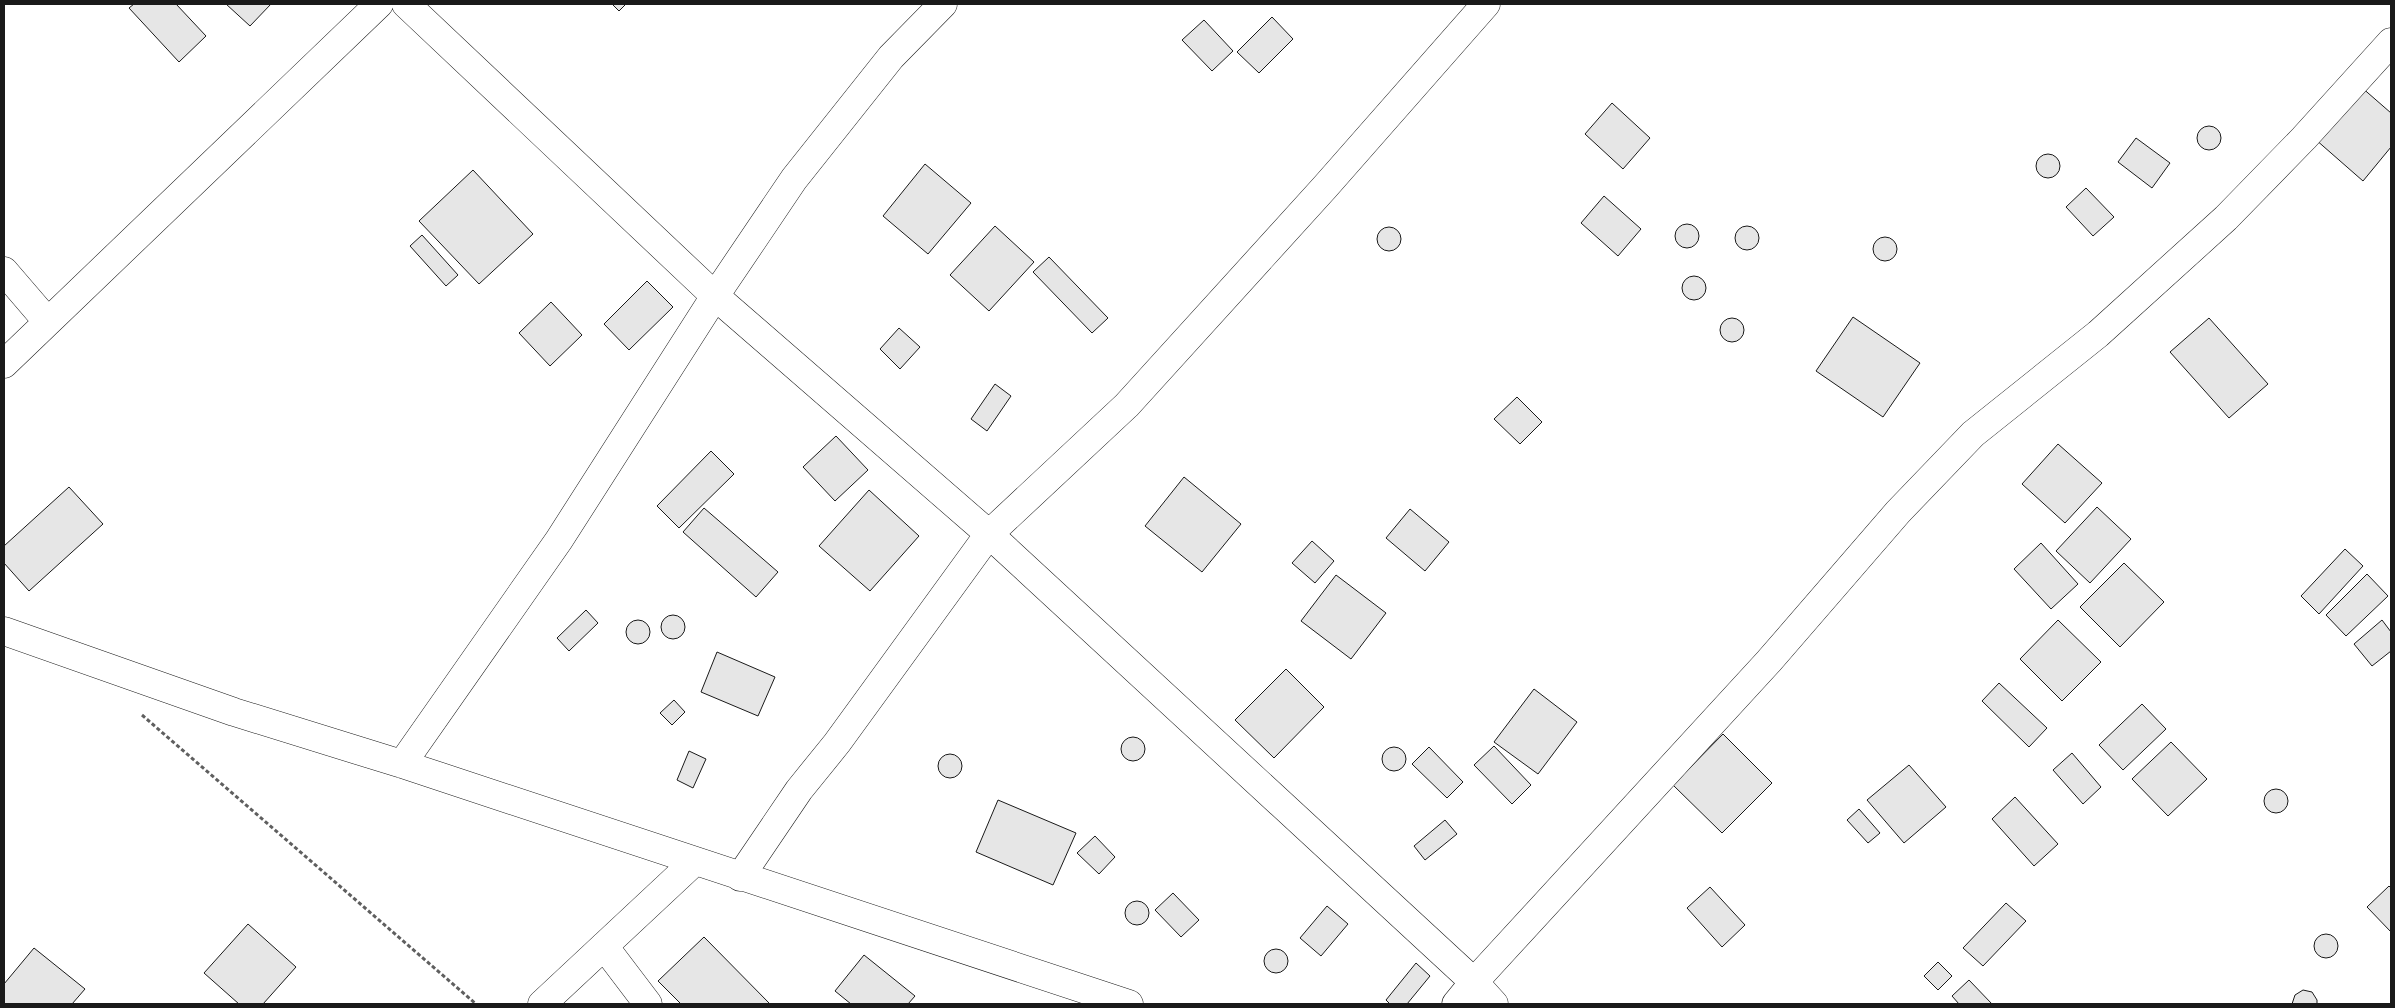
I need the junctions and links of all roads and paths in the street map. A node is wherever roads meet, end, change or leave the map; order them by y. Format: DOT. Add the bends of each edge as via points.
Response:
graph roads {
  1 [pos="379,4"];
  2 [pos="406,4"];
  3 [pos="943,4"];
  4 [pos="1486,4"];
  5 [pos="2391,42"];
  6 [pos="4,271"];
  7 [pos="715,296"];
  8 [pos="47,321"];
  9 [pos="4,364"];
  10 [pos="988,534"];
  11 [pos="4,631"];
  12 [pos="138,712"];
  13 [pos="402,764"];
  14 [pos="694,862"];
  15 [pos="740,877"];
  16 [pos="604,946"];
  17 [pos="1474,982"];
  18 [pos="476,1004"];
  19 [pos="542,1004"];
  20 [pos="648,1004"];
  21 [pos="1129,1004"];
  22 [pos="1456,1004"];
  23 [pos="1494,1004"];
  1 -- 8 [label="street"];
  2 -- 7 [label="street"];
  3 -- 7 [label="street" via="891,57 794,178"];
  4 -- 10 [label="street" via="1127,405"];
  5 -- 17 [label="street" via="2226,218 2098,334 1966,442 1898,512 1769,661"];
  6 -- 8 [label="street"];
  7 -- 10 [label="street"];
  7 -- 13 [label="street" via="559,540"];
  8 -- 9 [label="street"];
  10 -- 15 [label="street" via="799,790"];
  10 -- 17 [label="street"];
  11 -- 13 [label="street" via="234,712"];
  12 -- 18 [label="path"];
  13 -- 14 [label="street"];
  14 -- 15 [label="street"];
  14 -- 16 [label="street"];
  15 -- 21 [label="street"];
  16 -- 19 [label="street"];
  16 -- 20 [label="street"];
  17 -- 22 [label="street"];
  17 -- 23 [label="street"];
}
